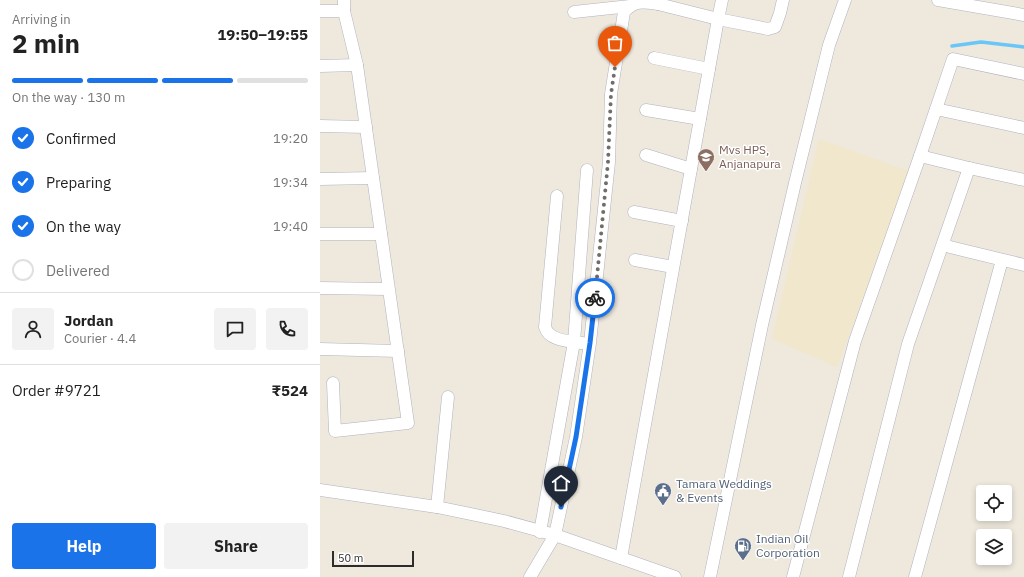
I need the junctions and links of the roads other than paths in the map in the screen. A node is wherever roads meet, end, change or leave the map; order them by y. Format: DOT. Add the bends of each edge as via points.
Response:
graph roads {
  1 [pos="722,0"];
  2 [pos="783,0"];
  3 [pos="845,0"];
  4 [pos="938,0"];
  5 [pos="658,2"];
  6 [pos="344,6"];
  7 [pos="630,6"];
  8 [pos="320,11"];
  9 [pos="574,12"];
  10 [pos="1024,15"];
  11 [pos="718,19"];
  12 [pos="654,58"];
  13 [pos="357,65"];
  14 [pos="320,66"];
  15 [pos="709,69"];
  16 [pos="1024,74"];
  17 [pos="936,109"];
  18 [pos="646,110"];
  19 [pos="700,120"];
  20 [pos="320,126"];
  21 [pos="366,126"];
  22 [pos="1024,128"];
  23 [pos="646,155"];
  24 [pos="920,156"];
  25 [pos="969,168"];
  26 [pos="691,169"];
  27 [pos="587,170"];
  28 [pos="373,178"];
  29 [pos="320,179"];
  30 [pos="1024,180"];
  31 [pos="557,196"];
  32 [pos="634,212"];
  33 [pos="682,222"];
  34 [pos="320,234"];
  35 [pos="381,234"];
  36 [pos="943,244"];
  37 [pos="635,260"];
  38 [pos="1002,260"];
  39 [pos="1024,265"];
  40 [pos="673,267"];
  41 [pos="320,288"];
  42 [pos="388,289"];
  43 [pos="574,342"];
  44 [pos="590,343"];
  45 [pos="320,349"];
  46 [pos="398,351"];
  47 [pos="333,383"];
  48 [pos="448,397"];
  49 [pos="320,490"];
  50 [pos="437,507"];
  51 [pos="540,532"];
  52 [pos="555,535"];
  53 [pos="621,558"];
  54 [pos="530,577"];
  55 [pos="675,577"];
  56 [pos="710,577"];
  57 [pos="793,577"];
  58 [pos="849,577"];
  59 [pos="915,577"];
  1 -- 11 [label="street"];
  2 -- 11 [label="street" via="775,27 768,29"];
  3 -- 56 [label="street" via="829,45 793,190 762,324"];
  4 -- 10 [label="street"];
  5 -- 7 [label="street" via="640,2"];
  5 -- 11 [label="street"];
  6 -- 8 [label="street"];
  6 -- 13 [label="street"];
  7 -- 9 [label="street"];
  7 -- 44 [label="street" via="624,12 611,94 608,162"];
  11 -- 15 [label="street"];
  12 -- 15 [label="street"];
  13 -- 14 [label="street"];
  13 -- 21 [label="street"];
  15 -- 19 [label="street"];
  16 -- 17 [label="street" via="953,59"];
  17 -- 22 [label="street"];
  17 -- 24 [label="street"];
  18 -- 19 [label="street"];
  19 -- 26 [label="street"];
  20 -- 21 [label="street"];
  21 -- 28 [label="street"];
  23 -- 26 [label="street"];
  24 -- 25 [label="street"];
  24 -- 57 [label="street" via="855,341"];
  25 -- 30 [label="street"];
  25 -- 36 [label="street"];
  26 -- 33 [label="street"];
  27 -- 43 [label="street"];
  28 -- 29 [label="street"];
  28 -- 35 [label="street"];
  31 -- 43 [label="street" via="545,326 552,337"];
  32 -- 33 [label="street"];
  33 -- 40 [label="street"];
  34 -- 35 [label="street"];
  35 -- 42 [label="street"];
  36 -- 38 [label="street"];
  36 -- 58 [label="street" via="908,344"];
  37 -- 40 [label="street"];
  38 -- 39 [label="street"];
  38 -- 59 [label="street"];
  40 -- 53 [label="street"];
  41 -- 42 [label="street"];
  42 -- 46 [label="street"];
  43 -- 44 [label="street"];
  43 -- 51 [label="street"];
  44 -- 52 [label="street" via="576,437"];
  45 -- 46 [label="street"];
  46 -- 47 [label="street" via="408,423 336,431"];
  48 -- 50 [label="street"];
  49 -- 50 [label="street"];
  50 -- 51 [label="street" via="504,521"];
  51 -- 52 [label="street"];
  52 -- 53 [label="street"];
  52 -- 54 [label="street"];
  53 -- 55 [label="street"];
}
